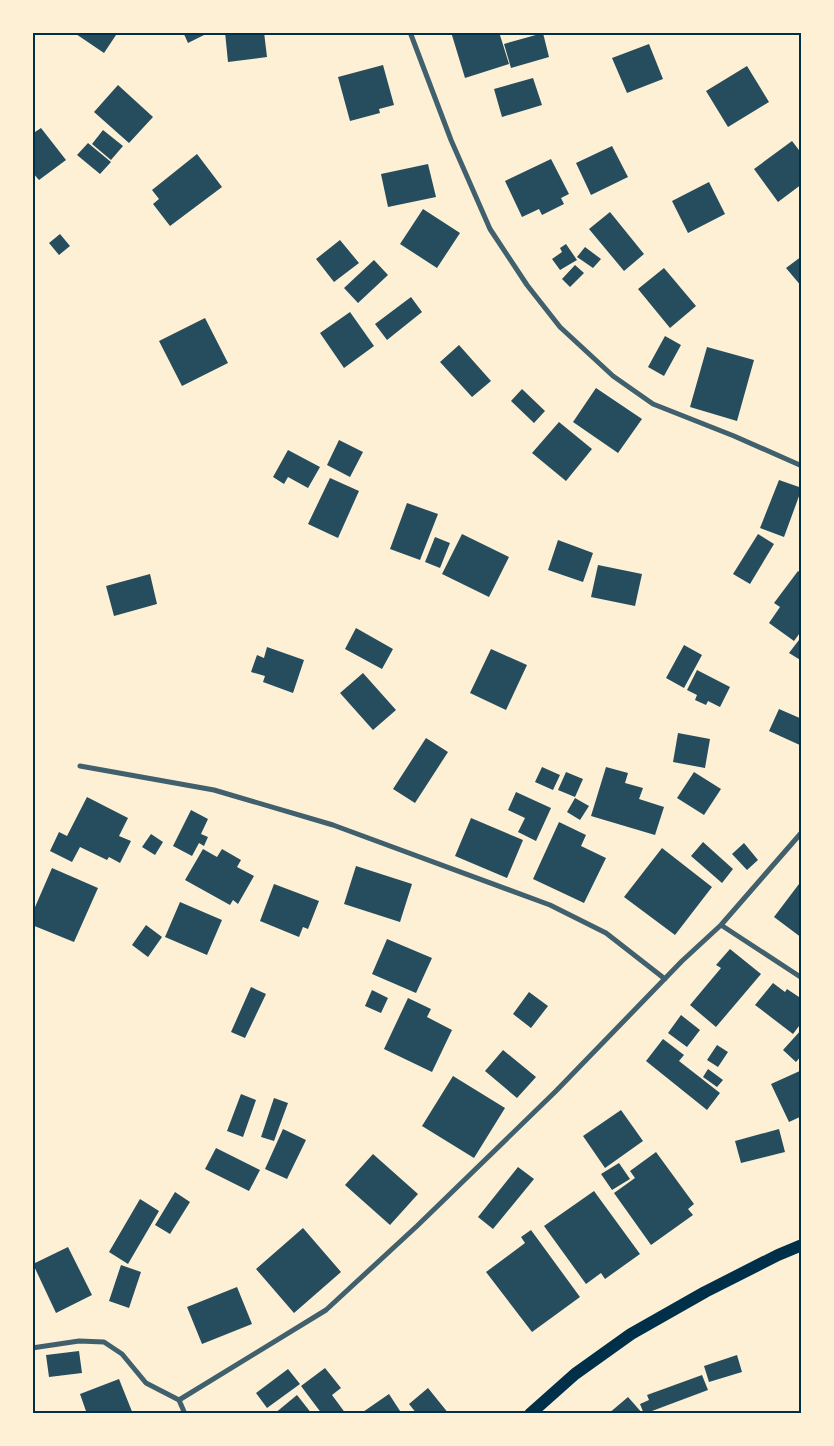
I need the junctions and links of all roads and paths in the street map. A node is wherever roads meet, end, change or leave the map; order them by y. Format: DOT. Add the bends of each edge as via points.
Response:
graph roads {
  1 [pos="410,32"];
  2 [pos="802,466"];
  3 [pos="80,766"];
  4 [pos="802,832"];
  5 [pos="720,925"];
  6 [pos="802,978"];
  7 [pos="665,979"];
  8 [pos="802,1245"];
  9 [pos="32,1348"];
  10 [pos="180,1400"];
  11 [pos="185,1414"];
  12 [pos="530,1414"];
  1 -- 2 [label="street" via="451,140 490,229 560,327 613,376 653,404"];
  3 -- 7 [label="street" via="214,790 333,825 550,905 606,933"];
  4 -- 5 [label="street"];
  5 -- 6 [label="street"];
  5 -- 7 [label="street"];
  7 -- 10 [label="street" via="549,1098 326,1310"];
  8 -- 12 [label="main road" via="705,1292 631,1334 575,1374"];
  9 -- 10 [label="street" via="79,1341 104,1342 122,1354 146,1384"];
  10 -- 11 [label="street"];
}
